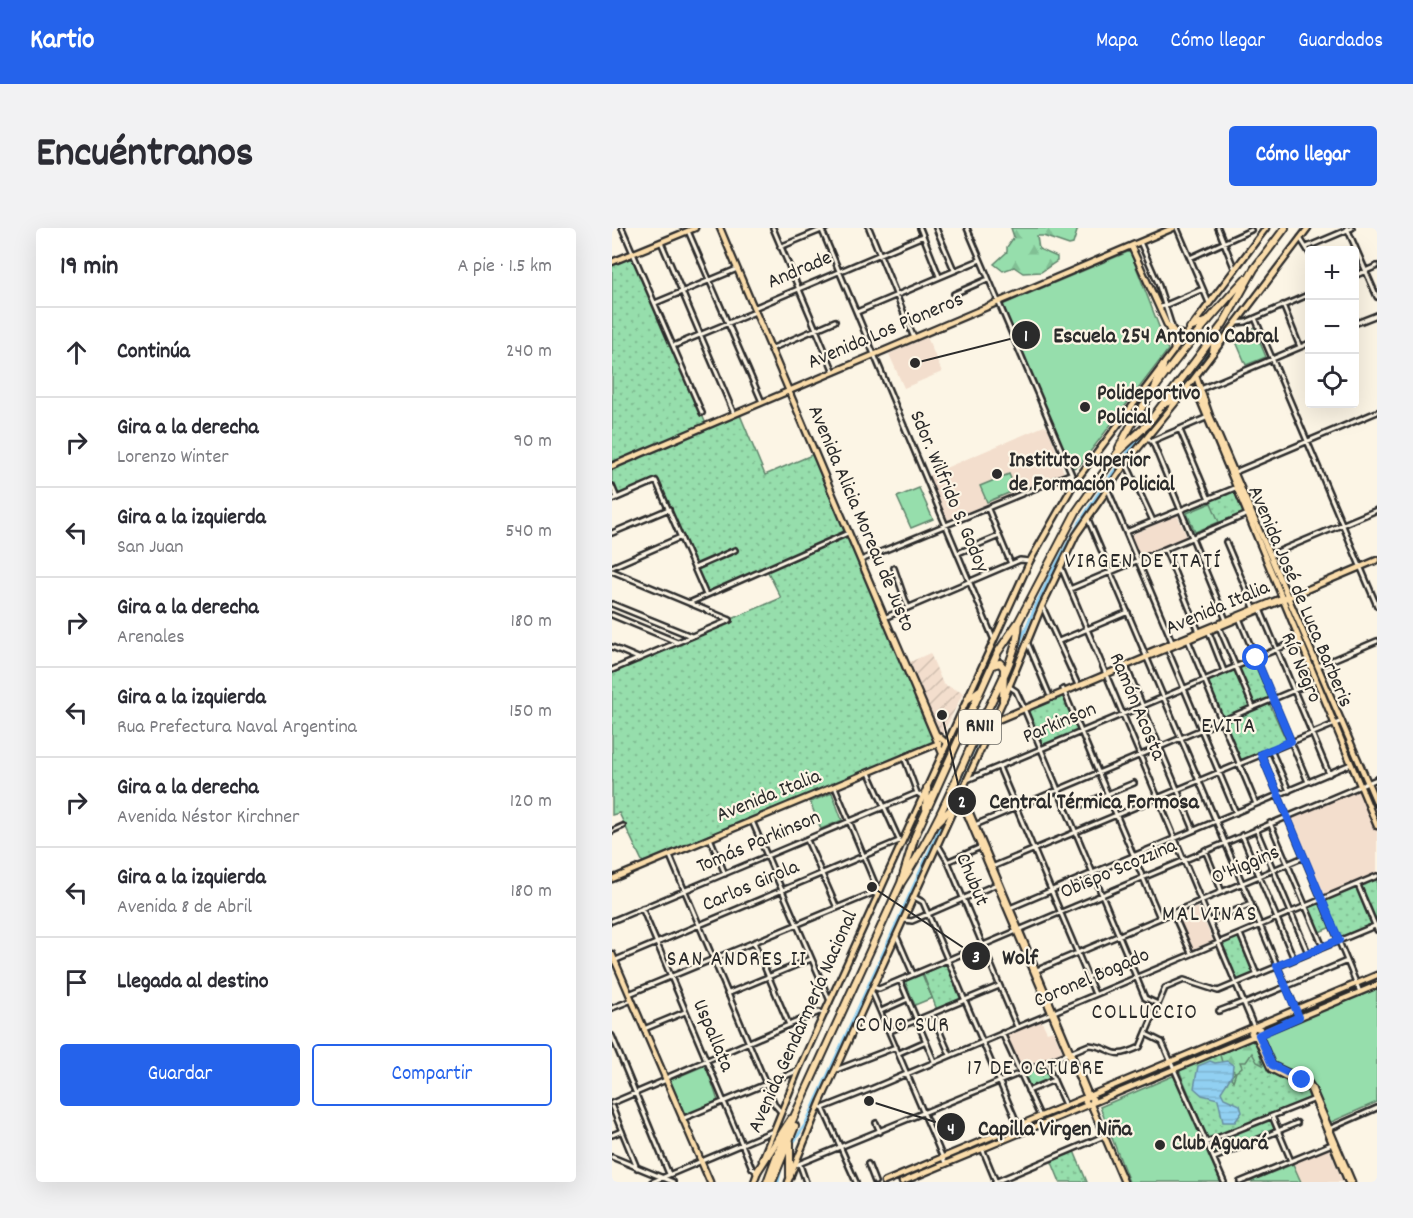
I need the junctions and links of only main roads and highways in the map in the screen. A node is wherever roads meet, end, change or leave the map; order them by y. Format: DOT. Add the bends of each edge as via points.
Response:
graph roads {
  1 [pos="694,228"];
  2 [pos="721,228"];
  3 [pos="1175,228"];
  4 [pos="1266,228"];
  5 [pos="1285,228"];
  6 [pos="1308,228"];
  7 [pos="1131,246"];
  8 [pos="612,262"];
  9 [pos="1254,269"];
  10 [pos="755,309"];
  11 [pos="1210,318"];
  12 [pos="1167,324"];
  13 [pos="1223,324"];
  14 [pos="1191,328"];
  15 [pos="1217,332"];
  16 [pos="1185,335"];
  17 [pos="1174,351"];
  18 [pos="1213,352"];
  19 [pos="1163,366"];
  20 [pos="1196,375"];
  21 [pos="1186,389"];
  22 [pos="789,391"];
  23 [pos="1154,393"];
  24 [pos="1179,399"];
  25 [pos="1148,400"];
  26 [pos="1161,406"];
  27 [pos="1208,417"];
  28 [pos="1118,452"];
  29 [pos="612,459"];
  30 [pos="613,465"];
  31 [pos="1232,473"];
  32 [pos="1250,514"];
  33 [pos="861,560"];
  34 [pos="1377,560"];
  35 [pos="1289,597"];
  36 [pos="1282,599"];
  37 [pos="1257,609"];
  38 [pos="885,618"];
  39 [pos="1019,621"];
  40 [pos="1208,630"];
  41 [pos="1173,644"];
  42 [pos="1146,655"];
  43 [pos="992,665"];
  44 [pos="1105,673"];
  45 [pos="1004,674"];
  46 [pos="981,690"];
  47 [pos="1063,690"];
  48 [pos="968,699"];
  49 [pos="1001,703"];
  50 [pos="1023,707"];
  51 [pos="993,722"];
  52 [pos="947,740"];
  53 [pos="938,744"];
  54 [pos="942,756"];
  55 [pos="927,788"];
  56 [pos="961,792"];
  57 [pos="1377,804"];
  58 [pos="954,806"];
  59 [pos="925,813"];
  60 [pos="1377,825"];
  61 [pos="973,826"];
  62 [pos="919,827"];
  63 [pos="934,828"];
  64 [pos="612,879"];
  65 [pos="901,883"];
  66 [pos="612,954"];
  67 [pos="1377,975"];
  68 [pos="1377,985"];
  69 [pos="1254,1027"];
  70 [pos="833,1034"];
  71 [pos="1258,1035"];
  72 [pos="1107,1089"];
  73 [pos="1088,1096"];
  74 [pos="1110,1098"];
  75 [pos="1074,1102"];
  76 [pos="1091,1105"];
  77 [pos="800,1106"];
  78 [pos="1077,1109"];
  79 [pos="792,1132"];
  80 [pos="781,1152"];
  81 [pos="757,1173"];
  82 [pos="789,1179"];
  83 [pos="710,1182"];
  84 [pos="754,1182"];
  85 [pos="770,1182"];
  86 [pos="884,1182"];
  87 [pos="903,1182"];
  88 [pos="1124,1182"];
  89 [pos="1350,1182"];
  1 -- 8 [label="main road"];
  2 -- 10 [label="main road, Avenida Alicia Moreau de Justo"];
  2 -- 10 [label="main road, Avenida Alicia Moreau de Justo"];
  3 -- 7 [label="main road, Avenida Los Pioneros"];
  4 -- 14 [label="main road, Avenida Gendarmería Nacional"];
  5 -- 9 [label="highway, RN11"];
  6 -- 18 [label="main road"];
  7 -- 12 [label="main road"];
  7 -- 22 [label="main road, Avenida Los Pioneros"];
  9 -- 11 [label="highway, RN11"];
  9 -- 13 [label="highway, RN11"];
  10 -- 22 [label="main road, Avenida Alicia Moreau de Justo"];
  10 -- 22 [label="main road, Avenida Alicia Moreau de Justo"];
  11 -- 13 [label="highway" via="1222,315"];
  11 -- 14 [label="highway"];
  11 -- 23 [label="highway, RN11"];
  12 -- 16 [label="main road"];
  12 -- 17 [label="main road"];
  13 -- 15 [label="highway, RN11"];
  14 -- 16 [label="main road, Avenida Gendarmería Nacional"];
  15 -- 18 [label="highway"];
  15 -- 26 [label="highway, RN11"];
  16 -- 17 [label="main road, Avenida Gendarmería Nacional"];
  17 -- 19 [label="main road, Avenida Gendarmería Nacional"];
  18 -- 20 [label="main road"];
  19 -- 23 [label="highway"];
  19 -- 48 [label="main road, Avenida Gendarmería Nacional" via="1075,482 1030,561"];
  20 -- 21 [label="main road"];
  20 -- 27 [label="main road, Avenida José de Luca Barberis"];
  21 -- 24 [label="main road"];
  21 -- 27 [label="main road, Avenida José de Luca Barberis" via="1196,392"];
  22 -- 30 [label="main road, Avenida Los Pioneros"];
  22 -- 33 [label="main road, Avenida Alicia Moreau de Justo"];
  22 -- 33 [label="main road, Avenida Alicia Moreau de Justo"];
  23 -- 25 [label="highway, RN11"];
  24 -- 26 [label="highway"];
  24 -- 49 [label="main road" via="1087,517 1060,565"];
  25 -- 26 [label="highway" via="1149,409"];
  25 -- 28 [label="highway, RN11"];
  26 -- 28 [label="highway, RN11" via="1144,429"];
  27 -- 31 [label="main road, Avenida José de Luca Barberis"];
  28 -- 39 [label="highway, RN11" via="1065,531"];
  29 -- 30 [label="main road"];
  31 -- 32 [label="main road, Avenida José de Luca Barberis"];
  31 -- 32 [label="main road, Avenida José de Luca Barberis"];
  32 -- 35 [label="main road, Avenida José de Luca Barberis"];
  32 -- 36 [label="main road, Avenida José de Luca Barberis"];
  33 -- 38 [label="main road, Avenida Alicia Moreau de Justo"];
  34 -- 35 [label="main road, Avenida Italia"];
  35 -- 36 [label="main road, Avenida Italia"];
  35 -- 57 [label="main road, Avenida José de Luca Barberis"];
  36 -- 37 [label="main road, Avenida Italia"];
  36 -- 60 [label="main road, Avenida José de Luca Barberis"];
  37 -- 40 [label="main road, Avenida Italia"];
  37 -- 40 [label="main road, Avenida Italia"];
  38 -- 52 [label="main road, Avenida Alicia Moreau de Justo" via="936,734"];
  38 -- 53 [label="main road, Avenida Alicia Moreau de Justo"];
  39 -- 43 [label="highway, RN11"];
  39 -- 45 [label="highway, RN11"];
  40 -- 41 [label="main road, Avenida Italia"];
  40 -- 41 [label="main road, Avenida Italia"];
  41 -- 42 [label="main road, Avenida Italia"];
  41 -- 42 [label="main road, Avenida Italia"];
  42 -- 44 [label="main road, Avenida Italia"];
  42 -- 44 [label="main road, Avenida Italia"];
  43 -- 45 [label="highway" via="1000,663"];
  43 -- 46 [label="highway, RN11"];
  44 -- 47 [label="main road, Avenida Italia"];
  44 -- 47 [label="main road, Avenida Italia"];
  45 -- 49 [label="highway"];
  45 -- 63 [label="highway, RN11"];
  46 -- 48 [label="highway"];
  46 -- 59 [label="highway, RN11"];
  47 -- 50 [label="main road, Avenida Italia"];
  47 -- 50 [label="main road, Avenida Italia"];
  48 -- 52 [label="main road, Avenida Gendarmería Nacional"];
  49 -- 50 [label="main road, Avenida Italia" via="1005,712"];
  49 -- 51 [label="main road"];
  50 -- 51 [label="main road, Avenida Italia"];
  51 -- 56 [label="main road"];
  52 -- 53 [label="main road, Avenida Italia"];
  52 -- 54 [label="main road, Avenida Gendarmería Nacional"];
  53 -- 54 [label="main road, Avenida Alicia Moreau de Justo"];
  53 -- 64 [label="main road, Avenida Italia"];
  54 -- 55 [label="main road, Avenida Gendarmería Nacional"];
  55 -- 59 [label="highway"];
  55 -- 81 [label="main road, Avenida Gendarmería Nacional" via="798,1071"];
  56 -- 58 [label="main road"];
  56 -- 61 [label="main road"];
  58 -- 61 [label="main road" via="962,803"];
  58 -- 63 [label="highway"];
  58 -- 82 [label="main road"];
  59 -- 62 [label="highway, RN11"];
  61 -- 73 [label="main road"];
  62 -- 63 [label="highway" via="925,833"];
  62 -- 65 [label="highway, RN11"];
  63 -- 65 [label="highway, RN11"];
  65 -- 70 [label="highway, RN11"];
  66 -- 83 [label="main road"];
  67 -- 69 [label="main road"];
  68 -- 71 [label="main road"];
  69 -- 71 [label="main road" via="1251,1033"];
  69 -- 72 [label="main road"];
  70 -- 77 [label="highway, RN11"];
  70 -- 79 [label="highway, RN11"];
  71 -- 74 [label="main road"];
  71 -- 89 [label="main road" via="1271,1069 1307,1086 1316,1099"];
  72 -- 73 [label="main road"];
  72 -- 74 [label="main road"];
  73 -- 75 [label="main road"];
  73 -- 76 [label="main road" via="1085,1102"];
  74 -- 76 [label="main road"];
  75 -- 78 [label="main road"];
  75 -- 86 [label="main road"];
  76 -- 78 [label="main road"];
  76 -- 88 [label="main road"];
  77 -- 80 [label="highway, RN11"];
  77 -- 81 [label="highway"];
  78 -- 87 [label="main road"];
  79 -- 80 [label="highway, RN11"];
  79 -- 82 [label="highway"];
  80 -- 85 [label="highway, RN11"];
  81 -- 84 [label="main road, Avenida Gendarmería Nacional"];
}
